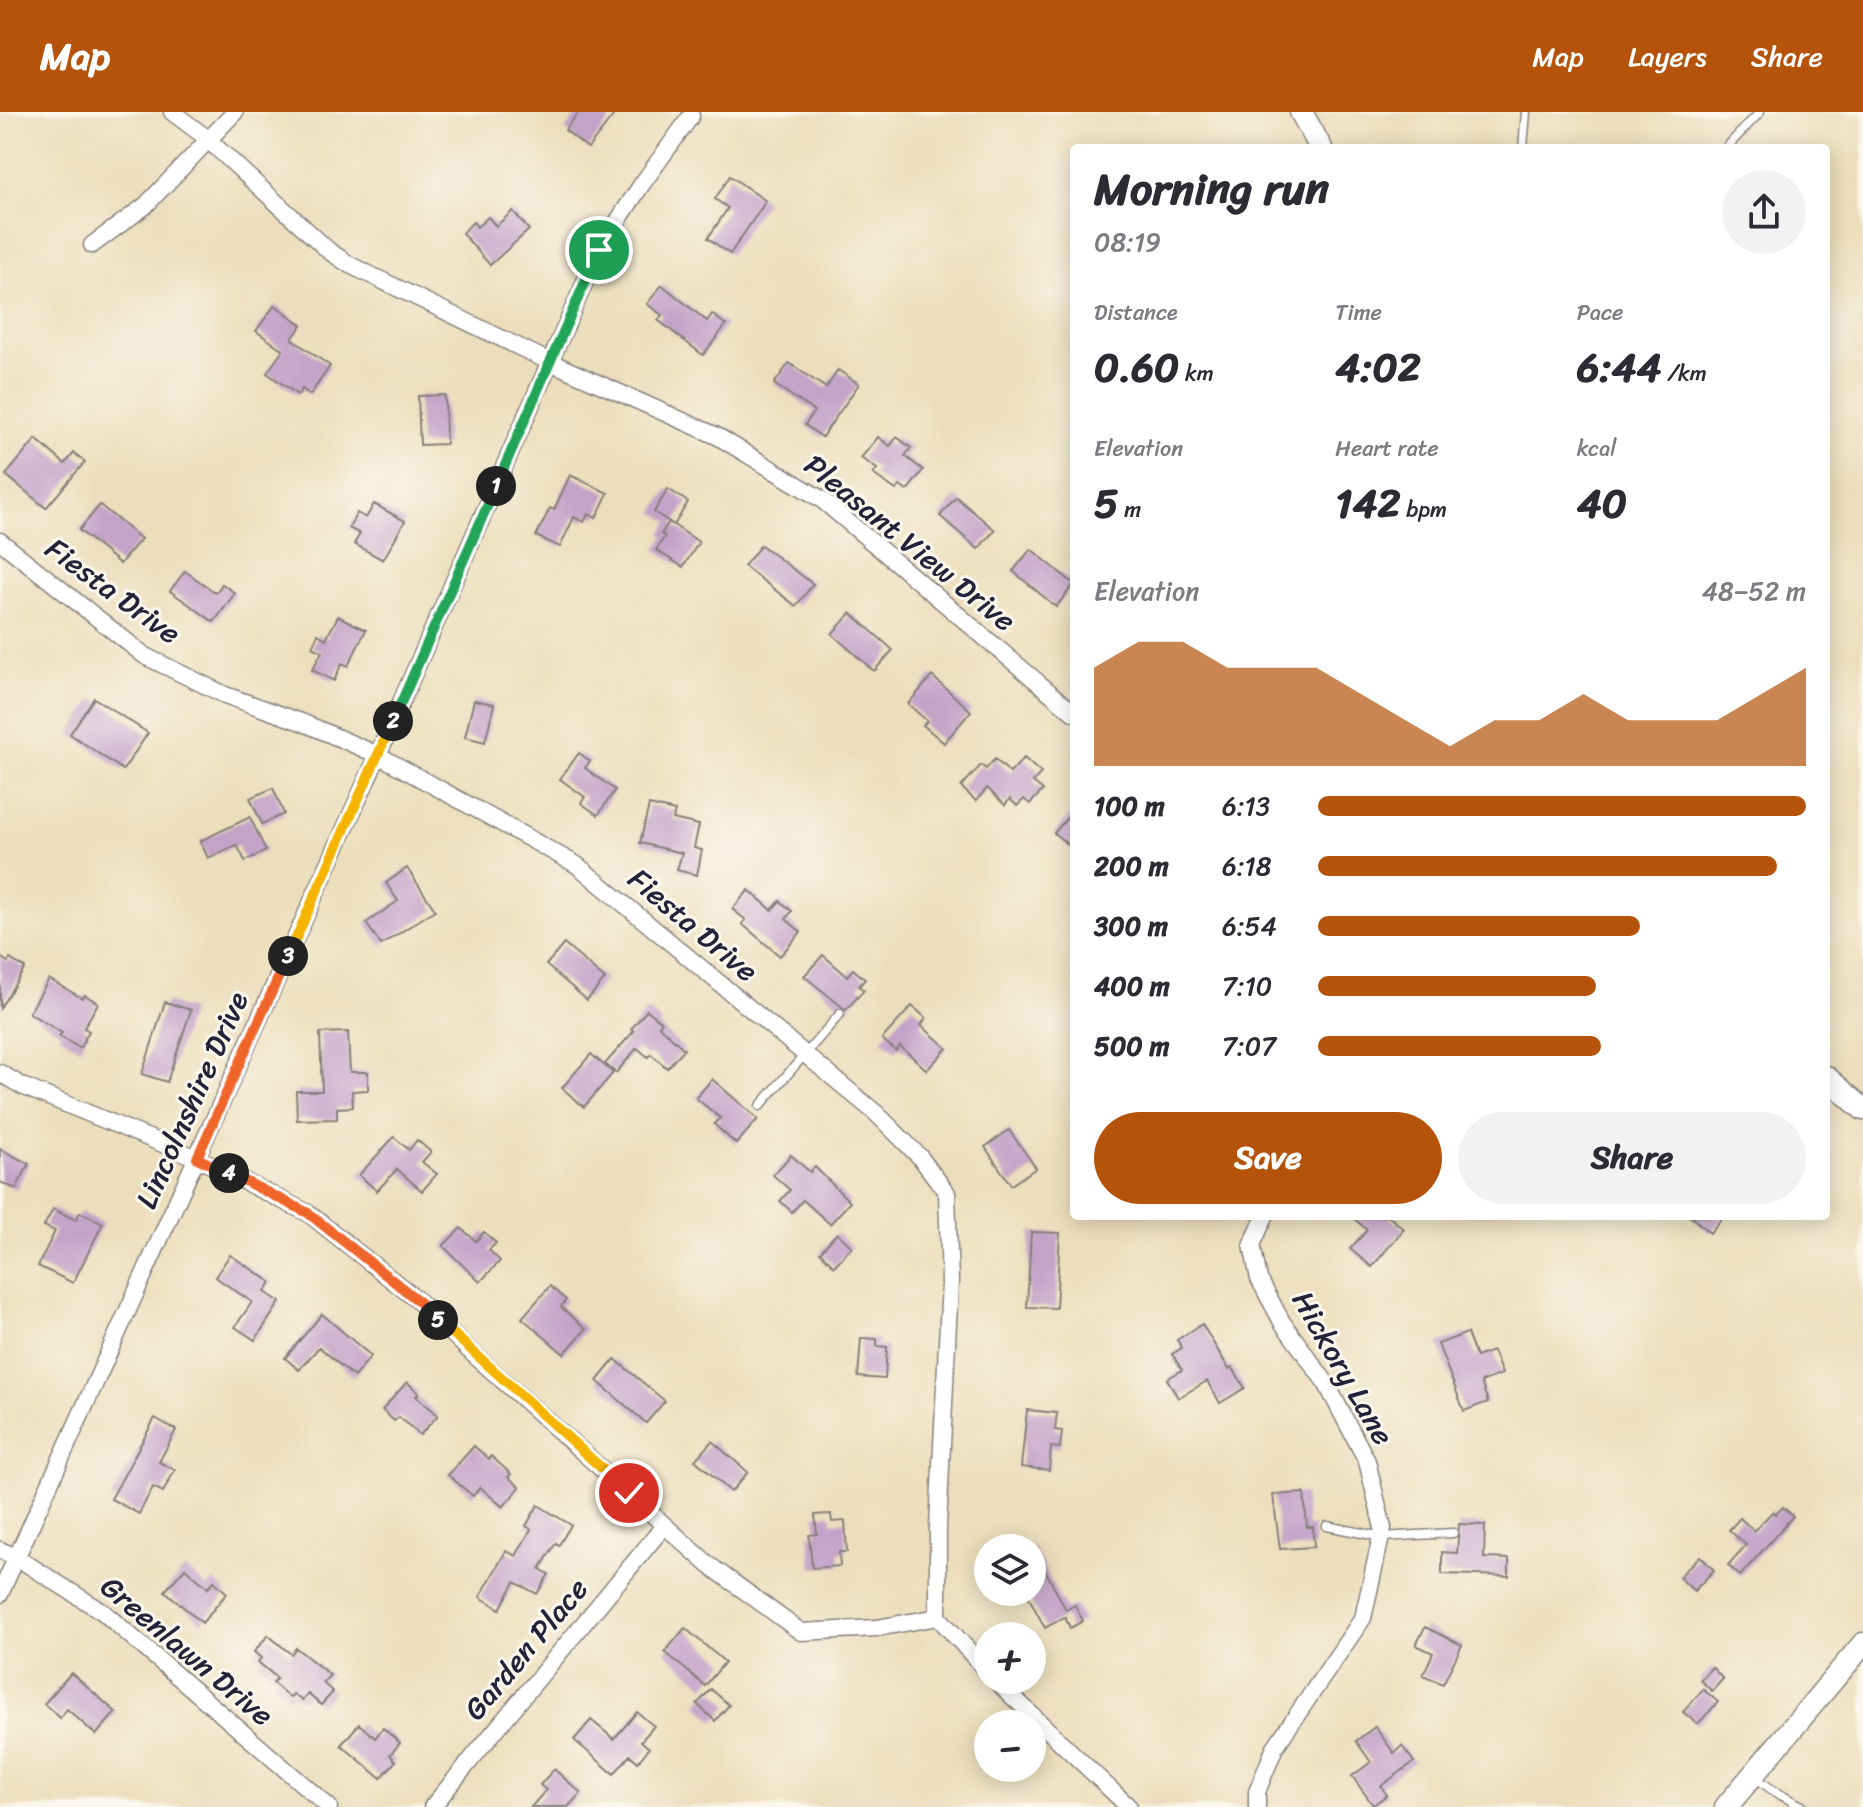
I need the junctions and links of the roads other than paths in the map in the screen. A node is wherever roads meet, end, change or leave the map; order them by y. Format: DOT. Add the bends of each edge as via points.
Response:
graph roads {
  1 [pos="172,112"];
  2 [pos="235,112"];
  3 [pos="1301,112"];
  4 [pos="1526,112"];
  5 [pos="1760,112"];
  6 [pos="691,116"];
  7 [pos="209,141"];
  8 [pos="1319,144"];
  9 [pos="1523,144"];
  10 [pos="1730,144"];
  11 [pos="92,245"];
  12 [pos="550,362"];
  13 [pos="0,541"];
  14 [pos="1070,710"];
  15 [pos="378,755"];
  16 [pos="840,1014"];
  17 [pos="806,1056"];
  18 [pos="0,1073"];
  19 [pos="1830,1080"];
  20 [pos="760,1106"];
  21 [pos="1863,1109"];
  22 [pos="197,1158"];
  23 [pos="1263,1220"];
  24 [pos="664,1526"];
  25 [pos="1327,1526"];
  26 [pos="1453,1533"];
  27 [pos="1382,1537"];
  28 [pos="8,1553"];
  29 [pos="0,1594"];
  30 [pos="938,1617"];
  31 [pos="1863,1644"];
  32 [pos="974,1657"];
  33 [pos="1010,1694"];
  34 [pos="1753,1775"];
  35 [pos="329,1807"];
  36 [pos="432,1807"];
  37 [pos="1129,1807"];
  38 [pos="1257,1807"];
  39 [pos="1726,1807"];
  40 [pos="1804,1807"];
  1 -- 7 [label="street, Pleasant View Drive"];
  2 -- 7 [label="street"];
  3 -- 8 [label="street"];
  4 -- 9 [label="lane"];
  5 -- 10 [label="lane"];
  6 -- 12 [label="street, Lincolnshire Drive" via="599,250"];
  7 -- 11 [label="street" via="145,206"];
  7 -- 12 [label="street, Pleasant View Drive" via="350,265"];
  12 -- 14 [label="street, Pleasant View Drive" via="717,436 821,499"];
  12 -- 15 [label="street, Lincolnshire Drive"];
  13 -- 15 [label="street, Fiesta Drive" via="145,656 225,695"];
  15 -- 17 [label="street, Fiesta Drive" via="577,865"];
  15 -- 22 [label="street, Lincolnshire Drive"];
  16 -- 17 [label="lane"];
  17 -- 20 [label="lane"];
  17 -- 30 [label="street, Fiesta Drive" via="888,1125 947,1193 950,1282"];
  18 -- 22 [label="street"];
  19 -- 21 [label="street"];
  22 -- 24 [label="street" via="319,1221 416,1299"];
  22 -- 28 [label="street, Lincolnshire Drive"];
  23 -- 27 [label="street, Hickory Lane" via="1252,1245 1259,1279 1326,1383 1367,1461"];
  24 -- 30 [label="street" via="801,1632 877,1628"];
  24 -- 36 [label="street, Garden Place"];
  25 -- 27 [label="lane"];
  26 -- 27 [label="lane"];
  27 -- 38 [label="street, Hickory Lane" via="1363,1618 1275,1747 1257,1792"];
  28 -- 29 [label="street, Lincolnshire Drive"];
  28 -- 35 [label="street, Greenlawn Drive" via="103,1612"];
  30 -- 32 [label="street"];
  31 -- 34 [label="street"];
  33 -- 37 [label="street"];
  34 -- 39 [label="street"];
  34 -- 40 [label="lane"];
}
